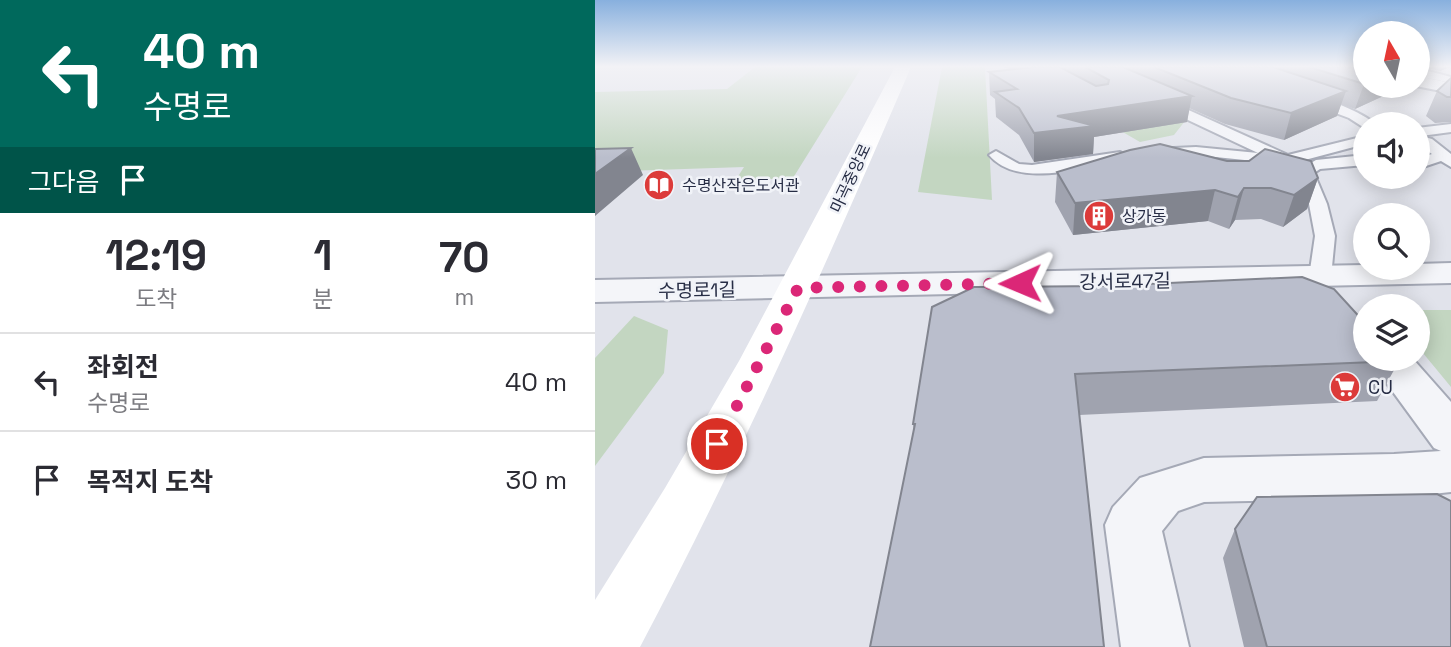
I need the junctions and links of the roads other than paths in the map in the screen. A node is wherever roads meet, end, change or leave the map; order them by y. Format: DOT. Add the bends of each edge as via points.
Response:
graph roads {
  1 [pos="889,97"];
  2 [pos="1150,97"];
  3 [pos="1304,97"];
  4 [pos="1353,116"];
  5 [pos="1451,128"];
  6 [pos="1430,130"];
  7 [pos="1353,144"];
  8 [pos="1430,147"];
  9 [pos="996,155"];
  10 [pos="1447,158"];
  11 [pos="1286,160"];
  12 [pos="1353,161"];
  13 [pos="1158,167"];
  14 [pos="1451,273"];
  15 [pos="1320,277"];
  16 [pos="798,288"];
  17 [pos="595,290"];
  18 [pos="1347,308"];
  19 [pos="1400,371"];
  20 [pos="1451,435"];
  21 [pos="1451,471"];
  22 [pos="604,647"];
  23 [pos="1155,647"];
  1 -- 16 [label="main road, 마곡중앙로"];
  2 -- 11 [label="lane"];
  3 -- 4 [label="lane"];
  5 -- 6 [label="lane"];
  7 -- 11 [label="lane"];
  8 -- 10 [label="lane"];
  9 -- 11 [label="lane" via="1015,168 1032,170 1167,151"];
  11 -- 13 [label="lane"];
  12 -- 15 [label="lane" via="1315,165 1305,172 1325,236"];
  14 -- 15 [label="street, 강서로47길"];
  15 -- 16 [label="street, 강서로47길"];
  15 -- 18 [label="street"];
  16 -- 17 [label="street, 수명로1길"];
  16 -- 22 [label="main road, 마곡중앙로" via="656,560"];
  19 -- 20 [label="street"];
  21 -- 23 [label="street" via="1204,480 1159,494 1133,525"];
}
